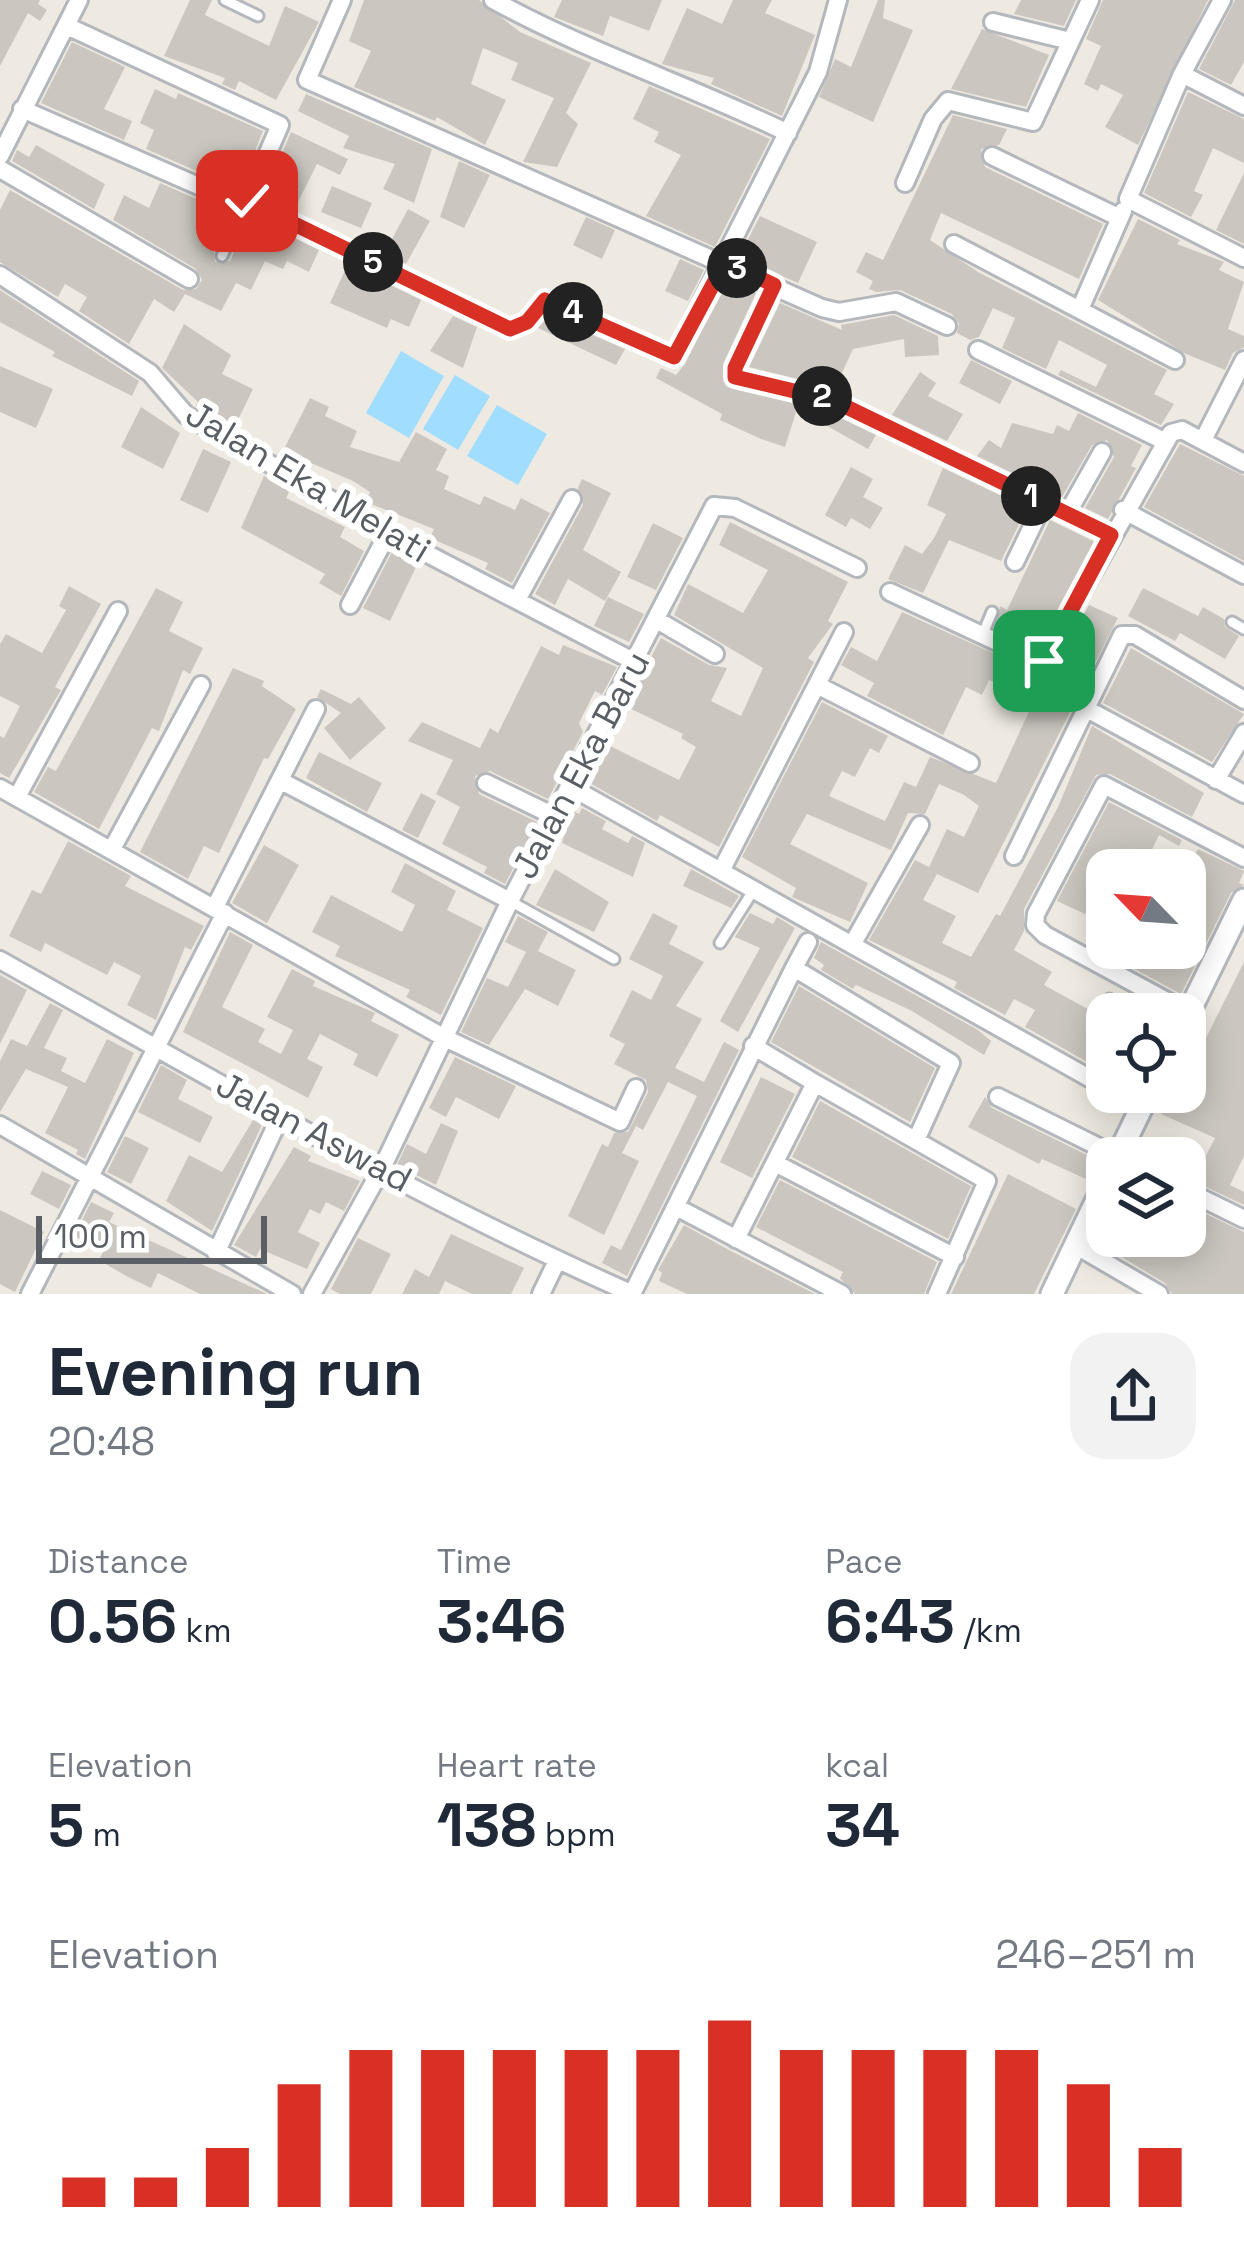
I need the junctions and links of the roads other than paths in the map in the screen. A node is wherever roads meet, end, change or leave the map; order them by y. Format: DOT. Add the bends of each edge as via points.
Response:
graph roads {
  1 [pos="79,0"];
  2 [pos="225,0"];
  3 [pos="342,0"];
  4 [pos="493,0"];
  5 [pos="838,0"];
  6 [pos="1090,0"];
  7 [pos="1222,0"];
  8 [pos="258,16"];
  9 [pos="993,22"];
  10 [pos="67,26"];
  11 [pos="1070,41"];
  12 [pos="1182,74"];
  13 [pos="1244,106"];
  14 [pos="12,116"];
  15 [pos="788,133"];
  16 [pos="0,156"];
  17 [pos="992,156"];
  18 [pos="0,169"];
  19 [pos="905,183"];
  20 [pos="210,191"];
  21 [pos="1128,199"];
  22 [pos="247,201"];
  23 [pos="1120,218"];
  24 [pos="954,244"];
  25 [pos="222,256"];
  26 [pos="1244,259"];
  27 [pos="725,262"];
  28 [pos="0,275"];
  29 [pos="190,279"];
  30 [pos="774,285"];
  31 [pos="1081,307"];
  32 [pos="947,326"];
  33 [pos="978,350"];
  34 [pos="1175,360"];
  35 [pos="1244,360"];
  36 [pos="1203,440"];
  37 [pos="1164,441"];
  38 [pos="1102,452"];
  39 [pos="1244,463"];
  40 [pos="572,499"];
  41 [pos="1044,502"];
  42 [pos="1123,510"];
  43 [pos="1067,514"];
  44 [pos="388,533"];
  45 [pos="1111,535"];
  46 [pos="1015,562"];
  47 [pos="856,568"];
  48 [pos="1244,575"];
  49 [pos="890,592"];
  50 [pos="517,600"];
  51 [pos="350,605"];
  52 [pos="118,610"];
  53 [pos="992,612"];
  54 [pos="657,620"];
  55 [pos="1232,622"];
  56 [pos="1244,629"];
  57 [pos="844,632"];
  58 [pos="982,636"];
  59 [pos="715,654"];
  60 [pos="634,662"];
  61 [pos="201,685"];
  62 [pos="817,686"];
  63 [pos="1244,700"];
  64 [pos="1085,708"];
  65 [pos="316,709"];
  66 [pos="1244,733"];
  67 [pos="970,763"];
  68 [pos="1216,780"];
  69 [pos="283,782"];
  70 [pos="486,783"];
  71 [pos="569,786"];
  72 [pos="0,788"];
  73 [pos="1244,794"];
  74 [pos="17,797"];
  75 [pos="554,816"];
  76 [pos="920,825"];
  77 [pos="112,849"];
  78 [pos="1015,856"];
  79 [pos="1244,858"];
  80 [pos="722,867"];
  81 [pos="755,886"];
  82 [pos="1244,900"];
  83 [pos="510,902"];
  84 [pos="220,910"];
  85 [pos="808,942"];
  86 [pos="720,943"];
  87 [pos="853,944"];
  88 [pos="614,959"];
  89 [pos="0,960"];
  90 [pos="794,968"];
  91 [pos="1145,993"];
  92 [pos="1199,993"];
  93 [pos="443,1036"];
  94 [pos="753,1046"];
  95 [pos="157,1048"];
  96 [pos="1086,1076"];
  97 [pos="815,1083"];
  98 [pos="636,1088"];
  99 [pos="998,1097"];
  100 [pos="280,1117"];
  101 [pos="0,1126"];
  102 [pos="917,1138"];
  103 [pos="1086,1141"];
  104 [pos="777,1164"];
  105 [pos="382,1168"];
  106 [pos="92,1180"];
  107 [pos="1206,1200"];
  108 [pos="678,1208"];
  109 [pos="1244,1219"];
  110 [pos="1086,1222"];
  111 [pos="736,1239"];
  112 [pos="1075,1245"];
  113 [pos="216,1252"];
  114 [pos="955,1257"];
  115 [pos="557,1261"];
  116 [pos="30,1294"];
  117 [pos="292,1294"];
  118 [pos="312,1294"];
  119 [pos="542,1294"];
  120 [pos="633,1294"];
  121 [pos="842,1294"];
  122 [pos="937,1294"];
  123 [pos="1052,1294"];
  124 [pos="1159,1294"];
  1 -- 10 [label="street"];
  2 -- 8 [label="lane"];
  3 -- 27 [label="street" via="307,80"];
  4 -- 15 [label="street"];
  5 -- 15 [label="street" via="826,55"];
  6 -- 11 [label="street"];
  7 -- 12 [label="street"];
  9 -- 11 [label="street"];
  10 -- 14 [label="street"];
  10 -- 22 [label="street" via="280,125"];
  11 -- 19 [label="street" via="1034,122 948,101"];
  12 -- 13 [label="street"];
  12 -- 21 [label="street"];
  14 -- 16 [label="street"];
  14 -- 20 [label="street"];
  15 -- 27 [label="street"];
  17 -- 23 [label="street"];
  18 -- 29 [label="street"];
  21 -- 23 [label="street"];
  21 -- 26 [label="street"];
  22 -- 25 [label="lane"];
  22 -- 27 [label="street" via="510,329 545,300 674,357"];
  23 -- 31 [label="street"];
  24 -- 31 [label="street"];
  27 -- 30 [label="street"];
  28 -- 44 [label="street, Jalan Eka Melati" via="149,373 186,415"];
  30 -- 32 [label="street" via="839,312 896,302"];
  30 -- 41 [label="street" via="735,377 832,400"];
  31 -- 34 [label="street"];
  33 -- 37 [label="street"];
  35 -- 36 [label="street"];
  36 -- 37 [label="street" via="1182,430"];
  36 -- 39 [label="street"];
  37 -- 42 [label="street"];
  38 -- 43 [label="street"];
  40 -- 50 [label="street"];
  41 -- 43 [label="street"];
  41 -- 46 [label="street"];
  42 -- 45 [label="street"];
  42 -- 48 [label="street"];
  43 -- 45 [label="street"];
  44 -- 50 [label="street, Jalan Eka Melati"];
  44 -- 51 [label="street"];
  45 -- 58 [label="street" via="1043,663"];
  47 -- 54 [label="street, Jalan Eka Baru" via="718,503"];
  49 -- 58 [label="street"];
  50 -- 60 [label="street, Jalan Eka Melati"];
  52 -- 74 [label="street"];
  53 -- 58 [label="lane"];
  54 -- 59 [label="street"];
  54 -- 60 [label="street, Jalan Eka Baru"];
  55 -- 56 [label="lane"];
  57 -- 62 [label="street"];
  60 -- 71 [label="street, Jalan Eka Baru"];
  61 -- 77 [label="street"];
  62 -- 67 [label="street"];
  62 -- 80 [label="street"];
  63 -- 64 [label="street" via="1125,633"];
  64 -- 68 [label="street"];
  64 -- 78 [label="street"];
  65 -- 69 [label="street"];
  66 -- 68 [label="street"];
  68 -- 73 [label="street"];
  69 -- 83 [label="street"];
  69 -- 84 [label="street"];
  70 -- 75 [label="street"];
  71 -- 75 [label="street, Jalan Eka Baru"];
  71 -- 80 [label="street"];
  72 -- 74 [label="street"];
  74 -- 77 [label="street"];
  75 -- 83 [label="street, Jalan Eka Baru"];
  76 -- 87 [label="street"];
  77 -- 84 [label="street"];
  79 -- 91 [label="street" via="1104,785 1035,925"];
  80 -- 81 [label="street"];
  81 -- 86 [label="lane"];
  81 -- 87 [label="street"];
  82 -- 92 [label="street"];
  83 -- 88 [label="lane"];
  83 -- 93 [label="street, Jalan Eka Baru"];
  84 -- 93 [label="street"];
  84 -- 95 [label="street"];
  85 -- 90 [label="street"];
  87 -- 96 [label="street"];
  89 -- 95 [label="street, Jalan Aswad"];
  90 -- 94 [label="street"];
  90 -- 102 [label="street" via="951,1063"];
  93 -- 98 [label="street" via="620,1122"];
  93 -- 105 [label="street, Jalan Eka Baru"];
  94 -- 97 [label="street"];
  94 -- 108 [label="street"];
  95 -- 100 [label="street, Jalan Aswad"];
  95 -- 106 [label="street"];
  97 -- 102 [label="street"];
  97 -- 104 [label="street"];
  99 -- 103 [label="street"];
  100 -- 105 [label="street, Jalan Aswad"];
  100 -- 113 [label="street"];
  101 -- 106 [label="street"];
  102 -- 114 [label="street" via="989,1184"];
  104 -- 111 [label="street"];
  104 -- 114 [label="street"];
  105 -- 115 [label="street, Jalan Aswad"];
  105 -- 118 [label="street, Jalan Eka Baru"];
  106 -- 113 [label="street"];
  106 -- 116 [label="street"];
  107 -- 109 [label="street"];
  108 -- 111 [label="street"];
  108 -- 120 [label="street"];
  110 -- 112 [label="street"];
  111 -- 121 [label="street"];
  112 -- 123 [label="street"];
  112 -- 124 [label="street"];
  113 -- 117 [label="street"];
  114 -- 122 [label="street"];
  115 -- 119 [label="street"];
  115 -- 120 [label="street, Jalan Aswad"];
}
